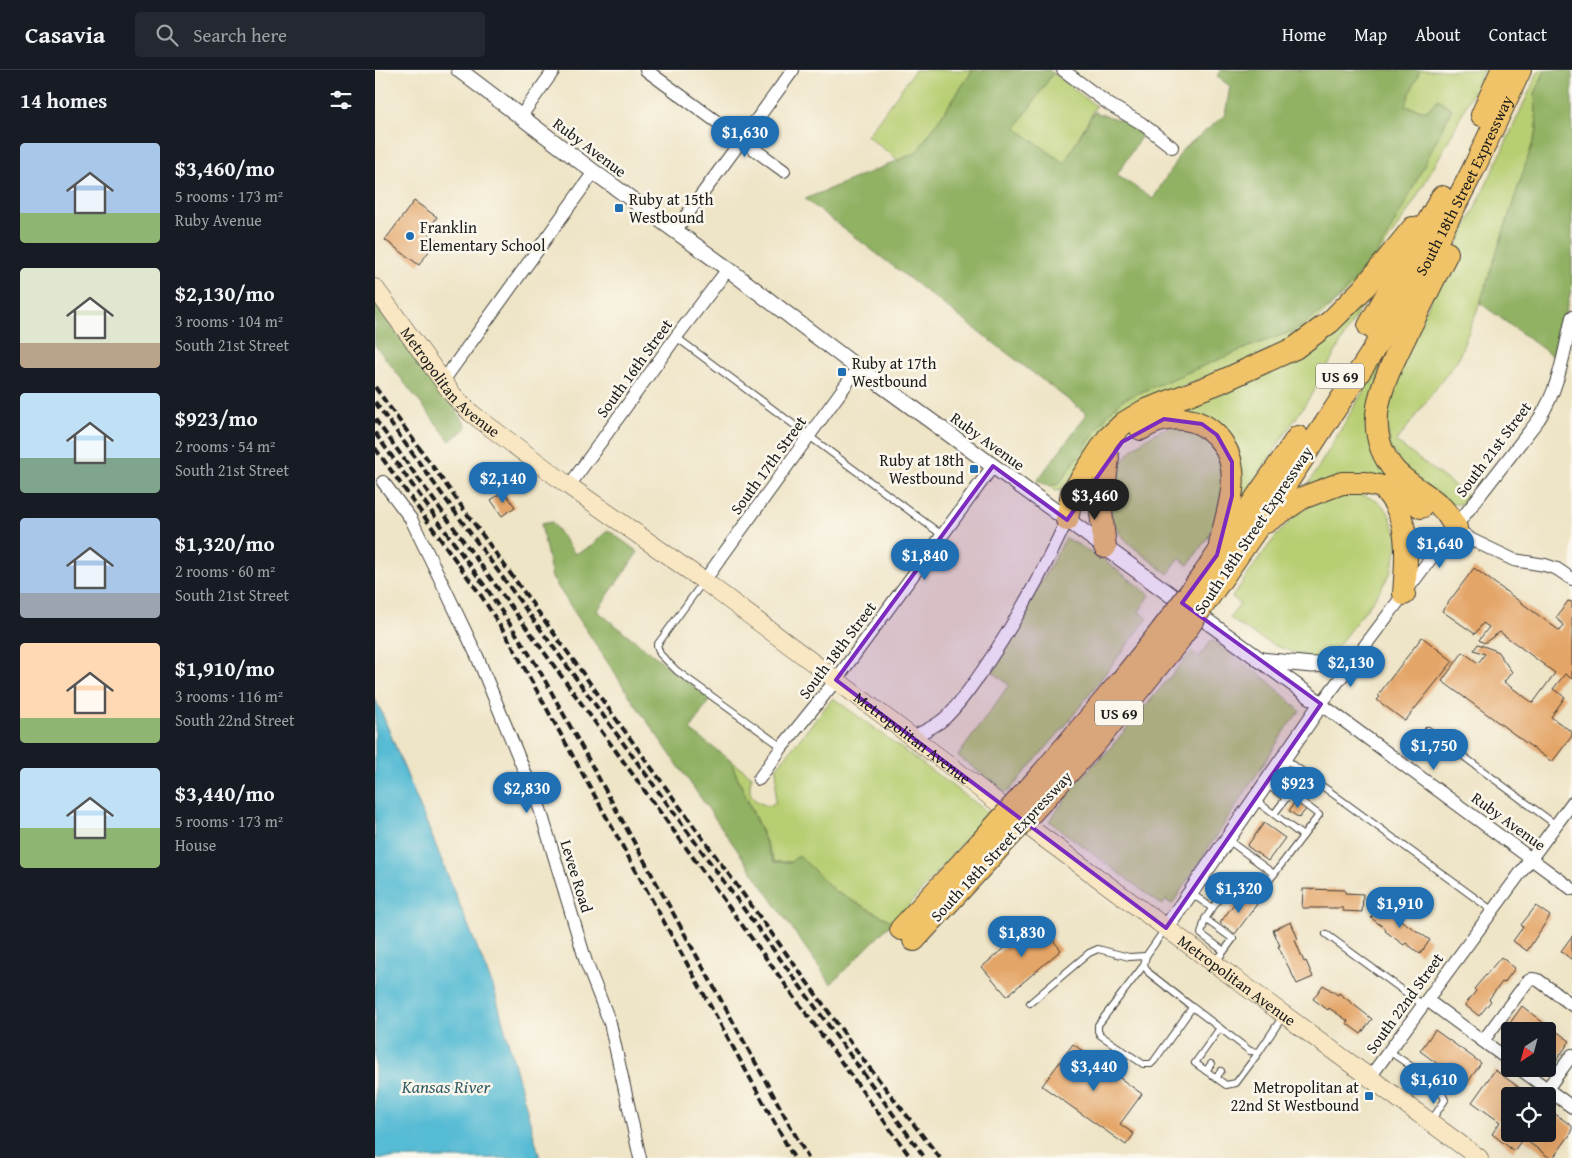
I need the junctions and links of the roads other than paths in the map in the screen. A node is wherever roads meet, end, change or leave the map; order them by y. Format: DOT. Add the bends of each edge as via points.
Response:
graph roads {
  1 [pos="459,70"];
  2 [pos="554,70"];
  3 [pos="647,70"];
  4 [pos="793,70"];
  5 [pos="1063,70"];
  6 [pos="1502,70"];
  7 [pos="1520,70"];
  8 [pos="521,116"];
  9 [pos="741,140"];
  10 [pos="1173,147"];
  11 [pos="1473,170"];
  12 [pos="784,171"];
  13 [pos="594,172"];
  14 [pos="1448,187"];
  15 [pos="675,231"];
  16 [pos="728,269"];
  17 [pos="375,288"];
  18 [pos="1572,317"];
  19 [pos="676,337"];
  20 [pos="858,368"];
  21 [pos="443,381"];
  22 [pos="809,436"];
  23 [pos="1108,458"];
  24 [pos="993,466"];
  25 [pos="383,482"];
  26 [pos="569,486"];
  27 [pos="1383,487"];
  28 [pos="1067,520"];
  29 [pos="1257,528"];
  30 [pos="1456,528"];
  31 [pos="942,535"];
  32 [pos="1105,547"];
  33 [pos="1217,555"];
  34 [pos="1211,579"];
  35 [pos="1572,579"];
  36 [pos="704,581"];
  37 [pos="1404,594"];
  38 [pos="1358,656"];
  39 [pos="1259,660"];
  40 [pos="835,680"];
  41 [pos="1321,704"];
  42 [pos="1428,730"];
  43 [pos="912,737"];
  44 [pos="782,747"];
  45 [pos="1284,758"];
  46 [pos="759,779"];
  47 [pos="1266,784"];
  48 [pos="1286,798"];
  49 [pos="1255,800"];
  50 [pos="1572,803"];
  51 [pos="1274,814"];
  52 [pos="1556,825"];
  53 [pos="1303,836"];
  54 [pos="1227,840"];
  55 [pos="1531,859"];
  56 [pos="1274,874"];
  57 [pos="1202,877"];
  58 [pos="1572,889"];
  59 [pos="1190,893"];
  60 [pos="1223,893"];
  61 [pos="1212,908"];
  62 [pos="1493,911"];
  63 [pos="1205,919"];
  64 [pos="1166,928"];
  65 [pos="908,934"];
  66 [pos="1326,934"];
  67 [pos="1146,956"];
  68 [pos="1219,957"];
  69 [pos="1144,964"];
  70 [pos="1425,1002"];
  71 [pos="1030,1003"];
  72 [pos="1572,1005"];
  73 [pos="1191,1006"];
  74 [pos="1284,1015"];
  75 [pos="1220,1028"];
  76 [pos="1483,1041"];
  77 [pos="1250,1051"];
  78 [pos="1389,1051"];
  79 [pos="1259,1052"];
  80 [pos="1501,1054"];
  81 [pos="1572,1055"];
  82 [pos="1245,1057"];
  83 [pos="1211,1064"];
  84 [pos="1206,1071"];
  85 [pos="1221,1071"];
  86 [pos="1370,1077"];
  87 [pos="1216,1078"];
  88 [pos="1230,1078"];
  89 [pos="1532,1078"];
  90 [pos="1226,1085"];
  91 [pos="1544,1087"];
  92 [pos="1548,1087"];
  93 [pos="1556,1095"];
  94 [pos="1572,1107"];
  95 [pos="1431,1122"];
  96 [pos="640,1158"];
  97 [pos="1479,1158"];
  1 -- 8 [label="street, Ruby Avenue"];
  2 -- 8 [label="street"];
  3 -- 9 [label="street"];
  4 -- 9 [label="street"];
  5 -- 10 [label="street"];
  6 -- 14 [label="highway, South 18th Street Expressway / US 69"];
  7 -- 11 [label="highway, South 18th Street Expressway / US 69"];
  8 -- 13 [label="street, Ruby Avenue"];
  9 -- 12 [label="street"];
  9 -- 15 [label="street"];
  11 -- 29 [label="highway, South 18th Street Expressway / US 69" via="1425,264 1371,354"];
  11 -- 30 [label="highway" via="1449,249 1388,373 1379,395 1376,417 1385,456 1395,470 1443,509"];
  13 -- 15 [label="street, Ruby Avenue"];
  13 -- 21 [label="street"];
  14 -- 28 [label="highway" via="1363,290 1295,348 1219,383 1144,411 1124,423 1108,438 1072,493"];
  14 -- 33 [label="highway, South 18th Street Expressway / US 69" via="1342,373"];
  15 -- 16 [label="street, Ruby Avenue"];
  16 -- 19 [label="street, South 16th Street"];
  16 -- 20 [label="street, Ruby Avenue"];
  17 -- 21 [label="main road, Metropolitan Avenue"];
  18 -- 30 [label="street, South 21st Street" via="1549,403"];
  19 -- 22 [label="lane"];
  19 -- 26 [label="street, South 16th Street"];
  20 -- 22 [label="street, South 17th Street"];
  20 -- 24 [label="street, Ruby Avenue"];
  21 -- 26 [label="main road, Metropolitan Avenue" via="471,413"];
  22 -- 31 [label="lane"];
  22 -- 36 [label="street, South 17th Street"];
  23 -- 28 [label="highway" via="1082,502"];
  23 -- 32 [label="highway" via="1101,512"];
  23 -- 33 [label="highway" via="1122,442 1144,427 1164,419 1184,418 1202,424 1217,435 1232,462 1233,479 1232,496"];
  24 -- 28 [label="street, Ruby Avenue"];
  24 -- 31 [label="street, South 18th Street"];
  25 -- 96 [label="street, Levee Road" via="411,519 448,595 477,656 540,809 586,962 610,1023"];
  26 -- 36 [label="main road, Metropolitan Avenue"];
  27 -- 29 [label="highway" via="1342,483 1302,498"];
  27 -- 30 [label="highway" via="1402,494"];
  27 -- 37 [label="highway" via="1396,506 1405,529"];
  28 -- 32 [label="street, Ruby Avenue"];
  28 -- 43 [label="street" via="1046,565 1002,642 961,700 937,724"];
  29 -- 34 [label="highway, South 18th Street Expressway / US 69"];
  30 -- 35 [label="street" via="1472,540 1514,560 1545,565"];
  30 -- 37 [label="street, South 21st Street"];
  31 -- 40 [label="street, South 18th Street"];
  32 -- 39 [label="street, Ruby Avenue"];
  33 -- 34 [label="highway, South 18th Street Expressway / US 69"];
  34 -- 65 [label="highway, South 18th Street Expressway / US 69, bridge" via="1096,742 1049,779"];
  36 -- 40 [label="main road, Metropolitan Avenue"];
  36 -- 44 [label="lane" via="657,645 660,654 677,671"];
  37 -- 38 [label="street, South 21st Street"];
  38 -- 39 [label="street" via="1312,665"];
  38 -- 41 [label="street, South 21st Street"];
  39 -- 41 [label="street, Ruby Avenue"];
  40 -- 43 [label="main road, Metropolitan Avenue"];
  40 -- 44 [label="street, South 18th Street"];
  41 -- 45 [label="street, South 21st Street"];
  41 -- 55 [label="street, Ruby Avenue"];
  42 -- 52 [label="lane"];
  43 -- 64 [label="main road, Metropolitan Avenue"];
  44 -- 46 [label="street, South 18th Street"];
  45 -- 47 [label="street, South 21st Street"];
  45 -- 62 [label="lane"];
  47 -- 48 [label="lane"];
  47 -- 49 [label="street, South 21st Street"];
  48 -- 51 [label="lane"];
  48 -- 53 [label="lane" via="1290,793 1319,815"];
  49 -- 51 [label="lane"];
  49 -- 54 [label="street, South 21st Street"];
  50 -- 52 [label="street, South 22nd Street"];
  51 -- 53 [label="lane"];
  52 -- 55 [label="street, South 22nd Street"];
  53 -- 56 [label="lane"];
  54 -- 56 [label="lane"];
  54 -- 57 [label="street, South 21st Street"];
  55 -- 58 [label="street, Ruby Avenue"];
  55 -- 62 [label="street, South 22nd Street"];
  56 -- 60 [label="lane" via="1258,895 1234,878"];
  57 -- 59 [label="street, South 21st Street"];
  57 -- 60 [label="lane"];
  59 -- 61 [label="lane"];
  59 -- 64 [label="street, South 21st Street"];
  60 -- 61 [label="lane"];
  61 -- 63 [label="lane"];
  62 -- 70 [label="street, South 22nd Street"];
  63 -- 68 [label="lane" via="1201,934"];
  63 -- 68 [label="lane" via="1233,939"];
  64 -- 67 [label="lane"];
  64 -- 68 [label="main road, Metropolitan Avenue"];
  66 -- 70 [label="lane"];
  67 -- 69 [label="lane"];
  67 -- 71 [label="lane" via="1129,957 1098,949"];
  68 -- 74 [label="main road, Metropolitan Avenue"];
  69 -- 73 [label="lane" via="1149,973"];
  69 -- 73 [label="lane" via="1098,1025 1100,1035 1143,1064 1151,1064"];
  70 -- 76 [label="street"];
  70 -- 78 [label="street, South 22nd Street"];
  72 -- 76 [label="street" via="1532,979"];
  73 -- 75 [label="lane"];
  74 -- 79 [label="lane"];
  74 -- 86 [label="main road, Metropolitan Avenue"];
  75 -- 77 [label="lane" via="1238,1046"];
  75 -- 84 [label="lane" via="1195,1063"];
  76 -- 80 [label="street"];
  77 -- 79 [label="lane"];
  77 -- 82 [label="lane"];
  78 -- 86 [label="street, South 22nd Street"];
  78 -- 95 [label="lane" via="1438,1085 1445,1100"];
  79 -- 90 [label="lane" via="1236,1084"];
  81 -- 92 [label="street"];
  83 -- 84 [label="lane"];
  84 -- 87 [label="lane"];
  85 -- 87 [label="lane"];
  86 -- 95 [label="main road, Metropolitan Avenue"];
  87 -- 90 [label="lane"];
  88 -- 90 [label="lane"];
  89 -- 91 [label="street"];
  93 -- 94 [label="street"];
  95 -- 97 [label="main road, Metropolitan Avenue"];
}
